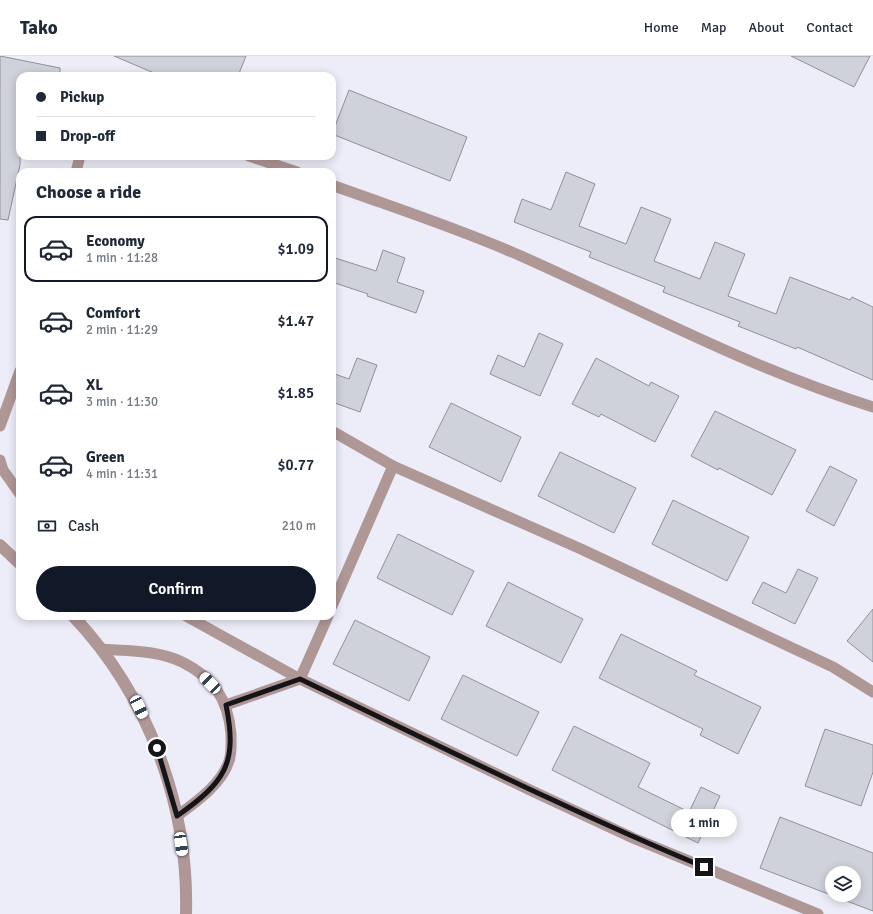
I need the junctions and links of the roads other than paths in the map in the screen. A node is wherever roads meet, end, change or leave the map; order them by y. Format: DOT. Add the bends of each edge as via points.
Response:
graph roads {
  1 [pos="261,160"];
  2 [pos="285,168"];
  3 [pos="336,187"];
  4 [pos="16,382"];
  5 [pos="873,407"];
  6 [pos="0,426"];
  7 [pos="336,433"];
  8 [pos="0,460"];
  9 [pos="393,466"];
  10 [pos="16,488"];
  11 [pos="0,545"];
  12 [pos="16,560"];
  13 [pos="336,597"];
  14 [pos="76,620"];
  15 [pos="193,620"];
  16 [pos="326,620"];
  17 [pos="101,649"];
  18 [pos="300,679"];
  19 [pos="873,692"];
  20 [pos="226,705"];
  21 [pos="177,816"];
  22 [pos="186,914"];
  23 [pos="818,914"];
  1 -- 2 [label="lane"];
  3 -- 5 [label="lane" via="520,256 778,373"];
  4 -- 6 [label="lane"];
  7 -- 9 [label="lane"];
  8 -- 10 [label="lane" via="3,470"];
  9 -- 13 [label="lane"];
  9 -- 19 [label="lane" via="755,629 833,667"];
  11 -- 12 [label="street"];
  14 -- 17 [label="street"];
  15 -- 18 [label="lane"];
  16 -- 18 [label="lane"];
  17 -- 20 [label="lane" via="158,654 182,662 203,676 217,690"];
  17 -- 21 [label="street" via="139,707 153,737"];
  18 -- 20 [label="lane"];
  18 -- 23 [label="lane" via="633,838"];
  20 -- 21 [label="lane" via="232,746 229,762 200,800"];
  21 -- 22 [label="street" via="183,858"];
}
